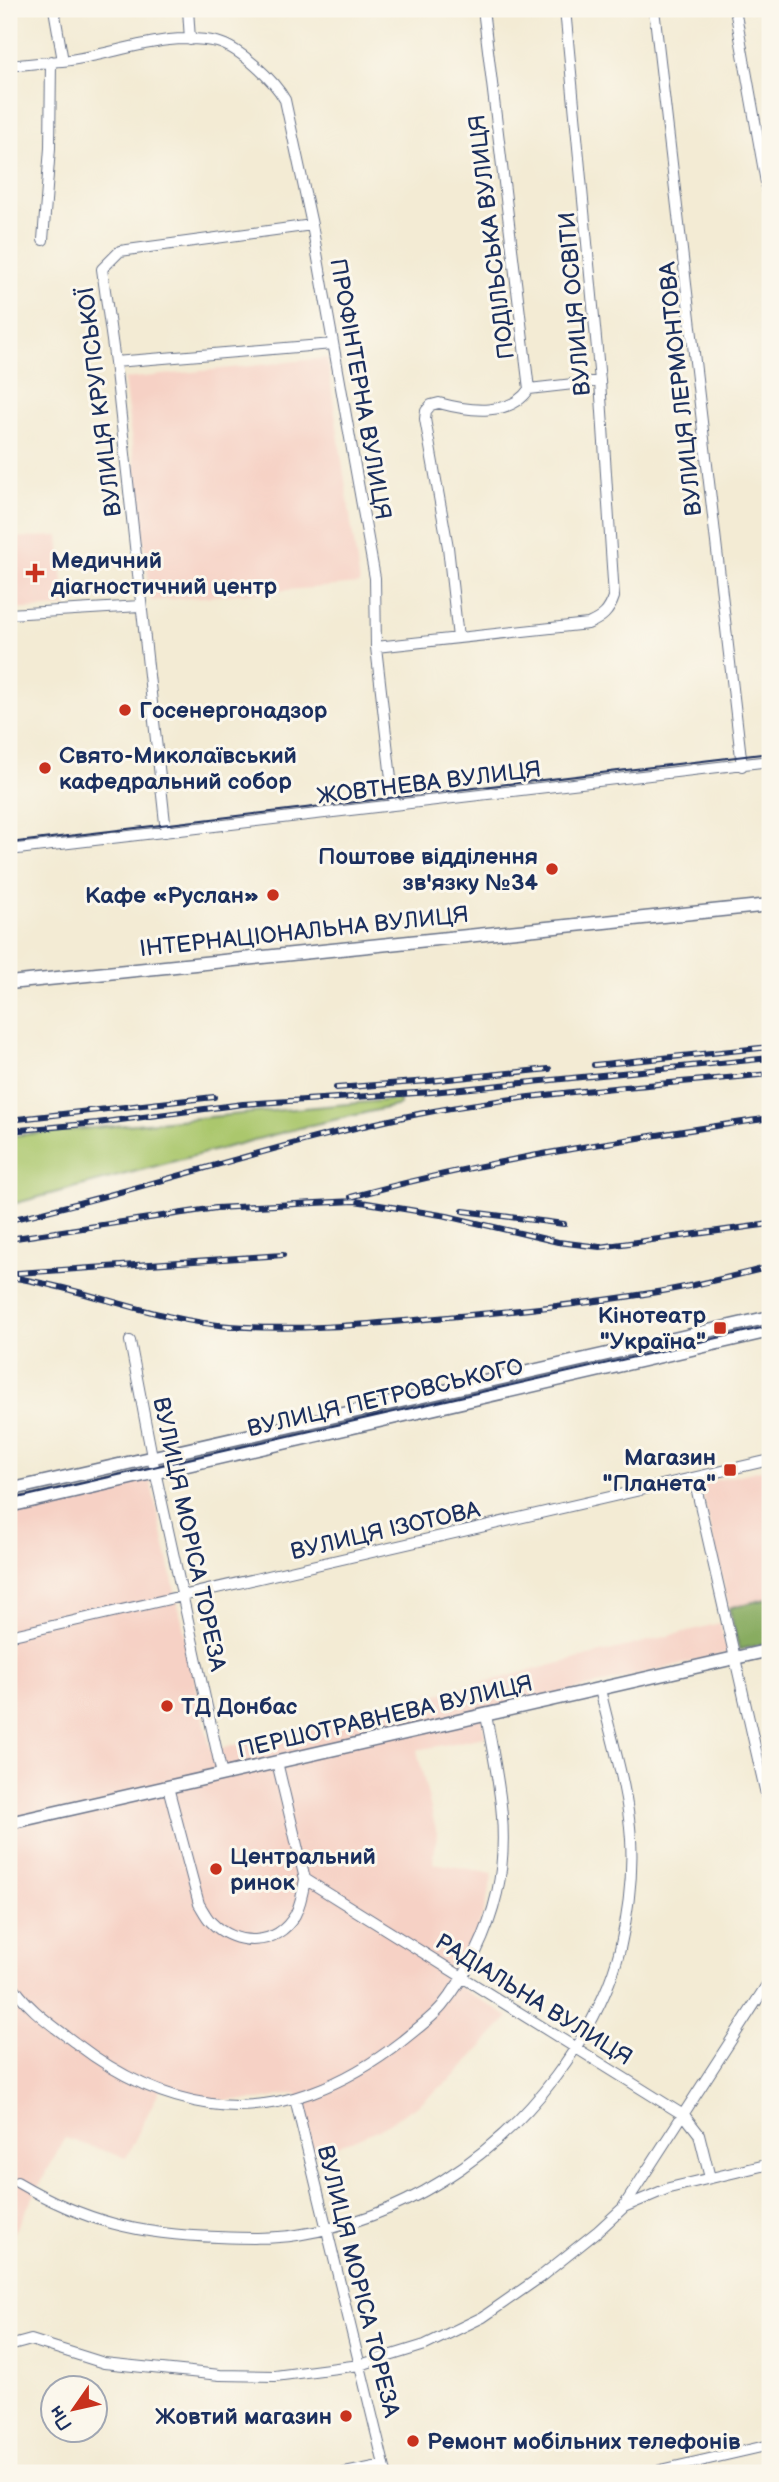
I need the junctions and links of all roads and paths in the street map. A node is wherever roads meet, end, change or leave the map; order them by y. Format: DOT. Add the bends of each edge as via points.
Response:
graph roads {
  1 [pos="54,9"];
  2 [pos="188,9"];
  3 [pos="483,9"];
  4 [pos="565,9"];
  5 [pos="654,9"];
  6 [pos="734,9"];
  7 [pos="187,40"];
  8 [pos="51,61"];
  9 [pos="62,61"];
  10 [pos="9,66"];
  11 [pos="770,205"];
  12 [pos="312,225"];
  13 [pos="43,240"];
  14 [pos="333,344"];
  15 [pos="115,362"];
  16 [pos="600,381"];
  17 [pos="529,389"];
  18 [pos="140,606"];
  19 [pos="9,614"];
  20 [pos="458,638"];
  21 [pos="376,647"];
  22 [pos="770,761"];
  23 [pos="742,766"];
  24 [pos="394,805"];
  25 [pos="166,832"];
  26 [pos="9,850"];
  27 [pos="770,905"];
  28 [pos="9,983"];
  29 [pos="770,1317"];
  30 [pos="770,1331"];
  31 [pos="130,1341"];
  32 [pos="152,1457"];
  33 [pos="770,1460"];
  34 [pos="156,1471"];
  35 [pos="694,1478"];
  36 [pos="9,1490"];
  37 [pos="9,1506"];
  38 [pos="184,1596"];
  39 [pos="9,1636"];
  40 [pos="770,1650"];
  41 [pos="735,1658"];
  42 [pos="600,1689"];
  43 [pos="486,1715"];
  44 [pos="277,1762"];
  45 [pos="222,1775"];
  46 [pos="168,1787"];
  47 [pos="770,1812"];
  48 [pos="9,1824"];
  49 [pos="305,1879"];
  50 [pos="461,1976"];
  51 [pos="9,1979"];
  52 [pos="770,1980"];
  53 [pos="577,2049"];
  54 [pos="295,2098"];
  55 [pos="685,2116"];
  56 [pos="770,2164"];
  57 [pos="710,2178"];
  58 [pos="17,2182"];
  59 [pos="624,2207"];
  60 [pos="327,2229"];
  61 [pos="9,2346"];
  62 [pos="360,2365"];
  63 [pos="770,2445"];
  64 [pos="385,2469"];
  65 [pos="345,2473"];
  66 [pos="648,2473"];
  1 -- 9 [label="street"];
  2 -- 7 [label="street"];
  3 -- 17 [label="street, ПОДІЛЬСЬКА ВУЛИЦЯ"];
  4 -- 16 [label="street, ВУЛИЦЯ ОСВІТИ"];
  5 -- 23 [label="street, ВУЛИЦЯ ЛЕРМОНТОВА"];
  6 -- 11 [label="street"];
  7 -- 9 [label="street, ПРОФІНТЕРНА ВУЛИЦЯ"];
  7 -- 12 [label="street, ПРОФІНТЕРНА ВУЛИЦЯ" via="230,48 279,89"];
  8 -- 9 [label="street, ПРОФІНТЕРНА ВУЛИЦЯ"];
  8 -- 10 [label="street, ПРОФІНТЕРНА ВУЛИЦЯ"];
  8 -- 13 [label="street"];
  12 -- 14 [label="street, ПРОФІНТЕРНА ВУЛИЦЯ"];
  12 -- 15 [label="street, ВУЛИЦЯ КРУПСЬКОЇ" via="120,251 102,269"];
  14 -- 15 [label="street"];
  14 -- 21 [label="street, ПРОФІНТЕРНА ВУЛИЦЯ" via="375,578"];
  15 -- 18 [label="street, ВУЛИЦЯ КРУПСЬКОЇ"];
  16 -- 17 [label="street, ПОДІЛЬСЬКА ВУЛИЦЯ"];
  16 -- 20 [label="street, ВУЛИЦЯ ОСВІТИ" via="614,597 610,610 588,624"];
  17 -- 20 [label="street" via="522,400 505,408 439,403 426,411"];
  18 -- 19 [label="street"];
  18 -- 25 [label="street, ВУЛИЦЯ КРУПСЬКОЇ"];
  20 -- 21 [label="street"];
  21 -- 24 [label="street, ПРОФІНТЕРНА ВУЛИЦЯ"];
  22 -- 23 [label="street, ЖОВТНЕВА ВУЛИЦЯ"];
  23 -- 24 [label="street, ЖОВТНЕВА ВУЛИЦЯ"];
  24 -- 25 [label="street, ЖОВТНЕВА ВУЛИЦЯ"];
  25 -- 26 [label="street, ЖОВТНЕВА ВУЛИЦЯ"];
  27 -- 28 [label="main road, ІНТЕРНАЦІОНАЛЬНА ВУЛИЦЯ"];
  29 -- 32 [label="main road, ВУЛИЦЯ ПЕТРОВСЬКОГО"];
  30 -- 34 [label="main road, ВУЛИЦЯ ПЕТРОВСЬКОГО"];
  31 -- 32 [label="street, ВУЛИЦЯ МОРІСА ТОРЕЗА"];
  32 -- 34 [label="street, ВУЛИЦЯ МОРІСА ТОРЕЗА"];
  32 -- 36 [label="main road, ВУЛИЦЯ ПЕТРОВСЬКОГО"];
  33 -- 35 [label="street, ВУЛИЦЯ ІЗОТОВА"];
  34 -- 37 [label="main road, ВУЛИЦЯ ПЕТРОВСЬКОГО"];
  34 -- 38 [label="street, ВУЛИЦЯ МОРІСА ТОРЕЗА"];
  35 -- 38 [label="street, ВУЛИЦЯ ІЗОТОВА"];
  35 -- 41 [label="street"];
  38 -- 39 [label="street, ВУЛИЦЯ ІЗОТОВА"];
  38 -- 45 [label="street, ВУЛИЦЯ МОРІСА ТОРЕЗА"];
  40 -- 41 [label="main road, ПЕРШОТРАВНЕВА ВУЛИЦЯ"];
  41 -- 42 [label="main road, ПЕРШОТРАВНЕВА ВУЛИЦЯ"];
  41 -- 47 [label="street"];
  42 -- 43 [label="main road, ПЕРШОТРАВНЕВА ВУЛИЦЯ"];
  42 -- 53 [label="street" via="620,1773 632,1870 620,1950 599,2010"];
  43 -- 44 [label="main road, ПЕРШОТРАВНЕВА ВУЛИЦЯ"];
  43 -- 50 [label="street" via="501,1800 502,1862 487,1926"];
  44 -- 45 [label="main road, ПЕРШОТРАВНЕВА ВУЛИЦЯ"];
  44 -- 49 [label="street"];
  45 -- 46 [label="main road, ПЕРШОТРАВНЕВА ВУЛИЦЯ"];
  46 -- 48 [label="main road, ПЕРШОТРАВНЕВА ВУЛИЦЯ"];
  46 -- 49 [label="street" via="200,1903 223,1932 239,1939 273,1937 296,1914"];
  49 -- 50 [label="street, РАДІАЛЬНА ВУЛИЦЯ"];
  50 -- 53 [label="street, РАДІАЛЬНА ВУЛИЦЯ"];
  50 -- 54 [label="street" via="441,2007 391,2049 335,2084"];
  51 -- 54 [label="street" via="55,2028 97,2059 151,2088 212,2104 249,2105"];
  52 -- 55 [label="street"];
  53 -- 55 [label="street, РАДІАЛЬНА ВУЛИЦЯ"];
  53 -- 60 [label="street" via="505,2135 463,2168 413,2197"];
  54 -- 60 [label="street, ВУЛИЦЯ МОРІСА ТОРЕЗА"];
  55 -- 57 [label="street, РАДІАЛЬНА ВУЛИЦЯ" via="699,2134"];
  55 -- 59 [label="street"];
  56 -- 57 [label="street"];
  57 -- 59 [label="street" via="669,2188"];
  58 -- 60 [label="street" via="75,2213 173,2236 263,2237"];
  59 -- 62 [label="street" via="540,2278 483,2317 425,2345"];
  60 -- 62 [label="street, ВУЛИЦЯ МОРІСА ТОРЕЗА"];
  61 -- 62 [label="street" via="31,2340 104,2363 220,2375 275,2376"];
  62 -- 64 [label="street, ВУЛИЦЯ МОРІСА ТОРЕЗА"];
  63 -- 66 [label="street"];
  64 -- 65 [label="street"];
}
